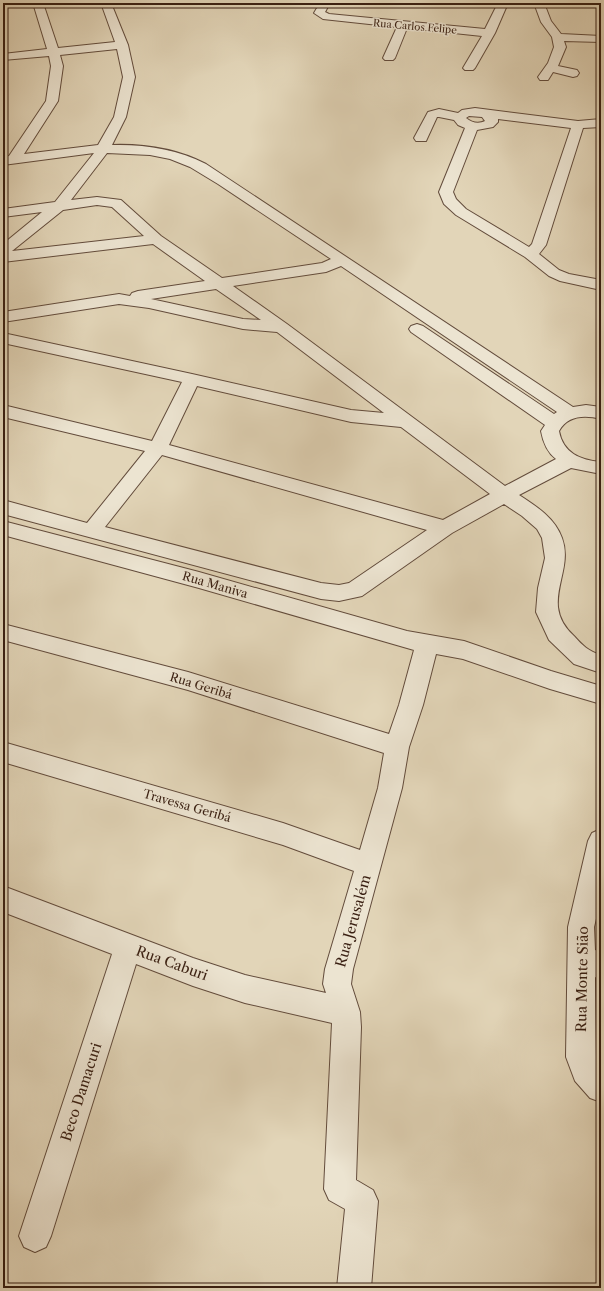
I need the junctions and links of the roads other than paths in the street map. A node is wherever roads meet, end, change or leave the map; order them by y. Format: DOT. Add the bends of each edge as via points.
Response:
graph roads {
  1 [pos="38,3"];
  2 [pos="106,3"];
  3 [pos="325,3"];
  4 [pos="503,3"];
  5 [pos="539,3"];
  6 [pos="403,25"];
  7 [pos="489,33"];
  8 [pos="558,37"];
  9 [pos="601,39"];
  10 [pos="122,45"];
  11 [pos="54,52"];
  12 [pos="3,57"];
  13 [pos="389,58"];
  14 [pos="469,68"];
  15 [pos="576,71"];
  16 [pos="460,117"];
  17 [pos="488,118"];
  18 [pos="601,124"];
  19 [pos="472,126"];
  20 [pos="577,128"];
  21 [pos="601,130"];
  22 [pos="421,138"];
  23 [pos="100,153"];
  24 [pos="6,164"];
  25 [pos="240,191"];
  26 [pos="224,197"];
  27 [pos="60,205"];
  28 [pos="3,213"];
  29 [pos="156,239"];
  30 [pos="3,252"];
  31 [pos="530,254"];
  32 [pos="3,257"];
  33 [pos="342,260"];
  34 [pos="326,267"];
  35 [pos="339,276"];
  36 [pos="219,284"];
  37 [pos="601,286"];
  38 [pos="119,299"];
  39 [pos="3,317"];
  40 [pos="404,320"];
  41 [pos="281,327"];
  42 [pos="3,338"];
  43 [pos="192,379"];
  44 [pos="3,411"];
  45 [pos="570,413"];
  46 [pos="601,413"];
  47 [pos="404,421"];
  48 [pos="555,423"];
  49 [pos="158,448"];
  50 [pos="570,460"];
  51 [pos="601,468"];
  52 [pos="504,495"];
  53 [pos="3,507"];
  54 [pos="3,528"];
  55 [pos="445,528"];
  56 [pos="91,531"];
  57 [pos="3,632"];
  58 [pos="427,644"];
  59 [pos="601,664"];
  60 [pos="601,695"];
  61 [pos="398,747"];
  62 [pos="3,752"];
  63 [pos="601,841"];
  64 [pos="369,865"];
  65 [pos="3,899"];
  66 [pos="128,947"];
  67 [pos="591,962"];
  68 [pos="346,1012"];
  69 [pos="593,1079"];
  70 [pos="35,1236"];
  71 [pos="354,1288"];
  1 -- 11 [label="street"];
  2 -- 10 [label="street"];
  3 -- 6 [label="street, Rua Carlos Felipe" via="319,13 327,17"];
  4 -- 7 [label="street"];
  5 -- 8 [label="street" via="546,22"];
  6 -- 7 [label="street, Rua Carlos Felipe"];
  6 -- 13 [label="street"];
  7 -- 14 [label="street"];
  8 -- 9 [label="street"];
  8 -- 15 [label="street" via="560,47 549,69"];
  10 -- 11 [label="street"];
  10 -- 23 [label="street" via="129,76 120,117"];
  11 -- 12 [label="street"];
  11 -- 24 [label="street" via="57,66 52,101"];
  16 -- 17 [label="street" via="470,112"];
  16 -- 19 [label="street" via="464,123"];
  16 -- 22 [label="street" via="432,115"];
  17 -- 19 [label="street" via="482,126"];
  17 -- 20 [label="street"];
  18 -- 20 [label="street"];
  19 -- 31 [label="street" via="446,192 449,201 461,212"];
  20 -- 21 [label="street"];
  20 -- 31 [label="street" via="539,245"];
  23 -- 24 [label="street"];
  23 -- 25 [label="street" via="133,149 165,154 194,164"];
  23 -- 26 [label="street" via="156,162 181,170"];
  23 -- 27 [label="street"];
  25 -- 26 [label="street"];
  25 -- 33 [label="street"];
  26 -- 34 [label="street"];
  27 -- 28 [label="street"];
  27 -- 29 [label="street" via="97,201 116,203"];
  27 -- 30 [label="street"];
  29 -- 32 [label="street"];
  29 -- 36 [label="street"];
  31 -- 37 [label="street" via="564,278"];
  33 -- 34 [label="street"];
  33 -- 45 [label="street"];
  34 -- 35 [label="street"];
  34 -- 36 [label="street"];
  36 -- 38 [label="street"];
  36 -- 41 [label="street"];
  38 -- 39 [label="street"];
  38 -- 41 [label="street" via="149,303 243,324"];
  40 -- 48 [label="street"];
  41 -- 47 [label="street"];
  42 -- 43 [label="street"];
  43 -- 47 [label="street" via="351,416"];
  43 -- 49 [label="street"];
  44 -- 49 [label="street"];
  45 -- 46 [label="street"];
  45 -- 48 [label="street"];
  47 -- 52 [label="street"];
  48 -- 50 [label="street" via="550,431 552,443"];
  49 -- 55 [label="street"];
  49 -- 56 [label="street"];
  50 -- 51 [label="street"];
  50 -- 52 [label="street"];
  52 -- 55 [label="street"];
  52 -- 59 [label="street" via="544,524 552,538 555,558 548,588 547,612 557,634 582,658"];
  53 -- 56 [label="street"];
  54 -- 58 [label="street, Rua Maniva"];
  55 -- 56 [label="street" via="355,590 338,594"];
  57 -- 61 [label="street, Rua Geribá" via="188,681"];
  58 -- 60 [label="street, Rua Maniva" via="464,650"];
  58 -- 61 [label="street, Rua Jerusalém" via="412,705"];
  61 -- 64 [label="street, Rua Jerusalém" via="390,788"];
  62 -- 64 [label="street, Travessa Geribá" via="282,834"];
  63 -- 67 [label="street, Rua Monte Sião" via="580,927"];
  64 -- 68 [label="street, Rua Jerusalém" via="339,969 337,984"];
  65 -- 66 [label="street, Rua Caburi"];
  66 -- 68 [label="street, Rua Caburi" via="245,989"];
  66 -- 70 [label="street, Beco Damacuri"];
  67 -- 69 [label="street, Rua Monte Sião" via="581,1057"];
  68 -- 71 [label="street, Rua Jerusalém" via="340,1189 362,1201"];
}
